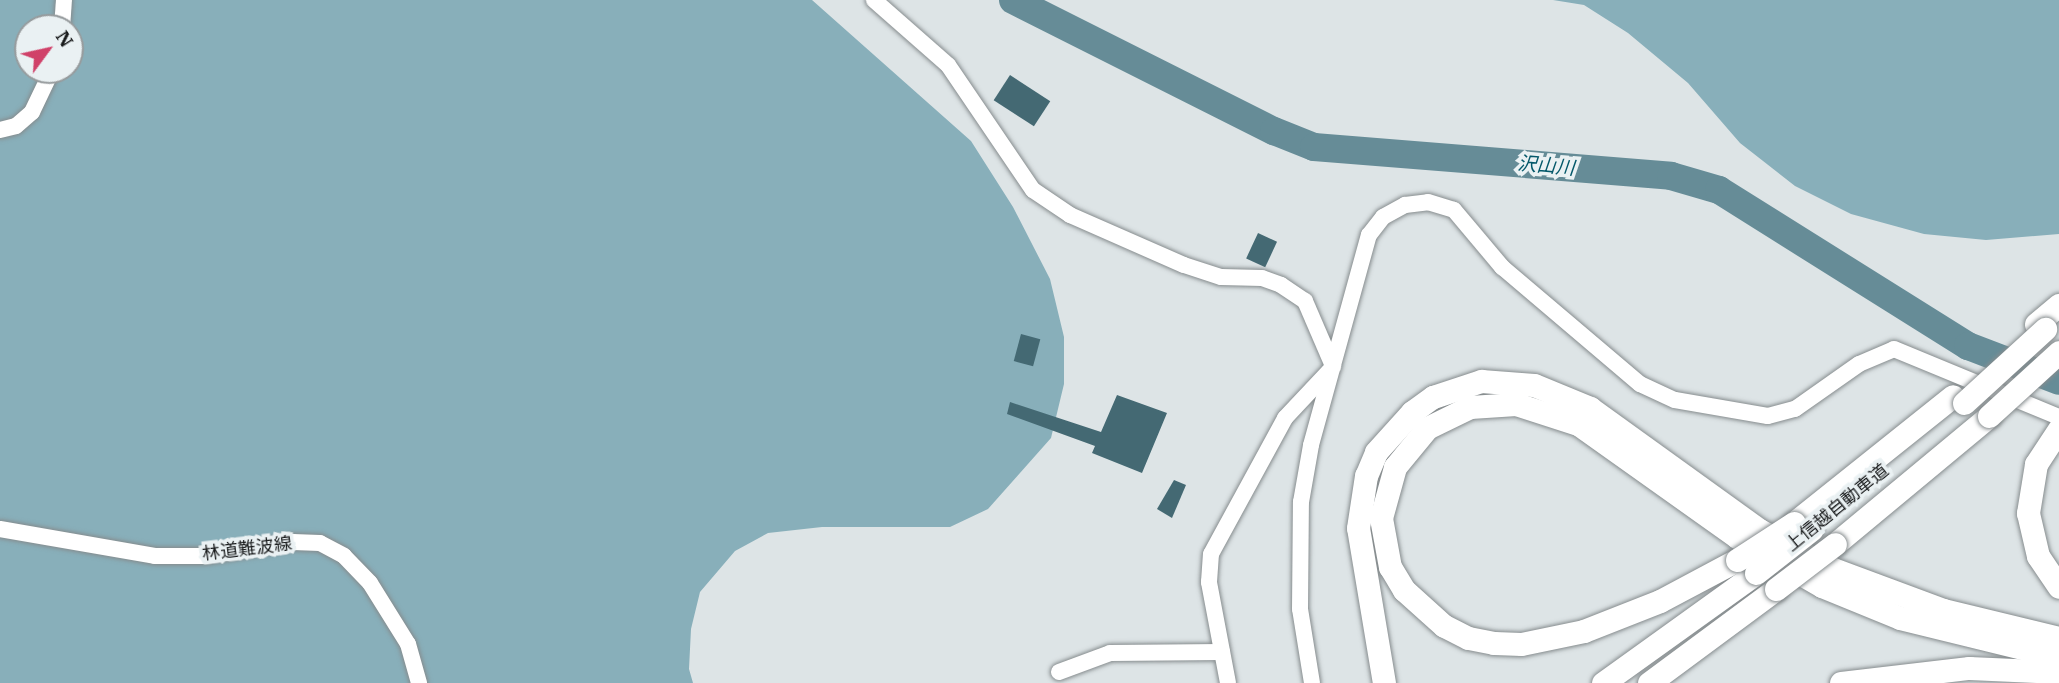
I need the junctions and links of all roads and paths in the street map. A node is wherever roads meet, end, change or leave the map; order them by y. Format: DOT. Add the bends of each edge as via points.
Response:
graph roads {
  1 [pos="874,0"];
  2 [pos="45,84"];
  3 [pos="0,130"];
  4 [pos="2059,305"];
  5 [pos="2047,323"];
  6 [pos="2059,352"];
  7 [pos="1333,366"];
  8 [pos="2059,416"];
  9 [pos="2054,435"];
  10 [pos="0,529"];
  11 [pos="1746,566"];
  12 [pos="2059,587"];
  13 [pos="2059,638"];
  14 [pos="1222,652"];
  15 [pos="2059,657"];
  16 [pos="1059,672"];
  17 [pos="2059,672"];
  18 [pos="419,683"];
  19 [pos="1228,683"];
  20 [pos="1312,683"];
  21 [pos="1384,683"];
  22 [pos="1603,683"];
  23 [pos="1649,683"];
  24 [pos="1841,683"];
  1 -- 7 [label="street" via="948,65 1033,190 1070,215 1184,265 1221,277 1262,278 1281,285 1305,301"];
  2 -- 3 [label="street" via="32,112 16,126"];
  4 -- 5 [label="highway, 上信越自動車道"];
  5 -- 11 [label="highway, 上信越自動車道, bridge" via="1803,526"];
  6 -- 23 [label="highway, 上信越自動車道, bridge" via="1835,544"];
  7 -- 8 [label="street" via="1369,235 1383,217 1405,205 1428,202 1454,210 1502,267 1640,384 1675,400 1768,416 1794,410 1860,364 1894,349"];
  7 -- 14 [label="street" via="1285,418 1211,554 1209,582"];
  7 -- 20 [label="street" via="1301,502 1300,609"];
  9 -- 12 [label="highway" via="2036,464 2028,513 2038,556"];
  10 -- 18 [label="street, 林道難波線" via="155,556 205,556 293,542 320,543 344,556 370,583 408,644"];
  11 -- 15 [label="highway" via="1584,631 1521,644 1468,638 1444,626 1404,590 1383,542 1385,493 1409,445 1448,415 1493,403 1545,410 1608,442 1737,537 1822,586 1900,618"];
  11 -- 22 [label="highway, 上信越自動車道"];
  13 -- 21 [label="highway" via="1943,610 1844,574 1759,530 1590,408 1534,385 1481,382 1433,397 1412,412 1376,452 1366,476 1358,528"];
  14 -- 16 [label="street" via="1110,653"];
  14 -- 19 [label="street"];
  17 -- 24 [label="highway" via="1969,668"];
}
